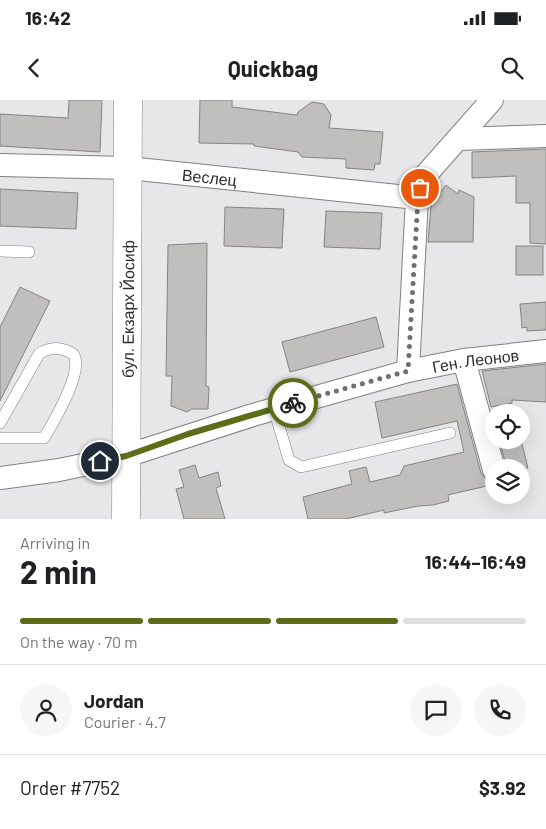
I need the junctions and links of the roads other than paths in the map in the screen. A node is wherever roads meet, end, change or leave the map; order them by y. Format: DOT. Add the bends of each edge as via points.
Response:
graph roads {
  1 [pos="128,100"];
  2 [pos="492,100"];
  3 [pos="546,136"];
  4 [pos="459,139"];
  5 [pos="0,165"];
  6 [pos="128,168"];
  7 [pos="418,198"];
  8 [pos="0,251"];
  9 [pos="29,252"];
  10 [pos="546,351"];
  11 [pos="464,360"];
  12 [pos="408,371"];
  13 [pos="274,409"];
  14 [pos="0,423"];
  15 [pos="450,433"];
  16 [pos="0,438"];
  17 [pos="126,456"];
  18 [pos="491,459"];
  19 [pos="0,478"];
  20 [pos="126,519"];
  1 -- 6 [label="street, бул. Екзарх Йосиф"];
  2 -- 4 [label="street"];
  3 -- 4 [label="street"];
  4 -- 7 [label="street" via="423,178"];
  5 -- 6 [label="street, Веслец"];
  6 -- 7 [label="street, Веслец"];
  6 -- 17 [label="street, бул. Екзарх Йосиф"];
  7 -- 12 [label="street"];
  8 -- 9 [label="lane"];
  10 -- 11 [label="street, Ген. Леонов"];
  11 -- 12 [label="street, Ген. Леонов"];
  11 -- 18 [label="street"];
  12 -- 13 [label="street, Ген. Леонов"];
  13 -- 15 [label="lane" via="289,460 301,467"];
  13 -- 17 [label="street, Ген. Леонов"];
  14 -- 16 [label="lane" via="39,354 54,348 74,355 75,368 67,395 44,438"];
  17 -- 19 [label="street, Ген. Леонов"];
  17 -- 20 [label="street, бул. Екзарх Йосиф"];
}
